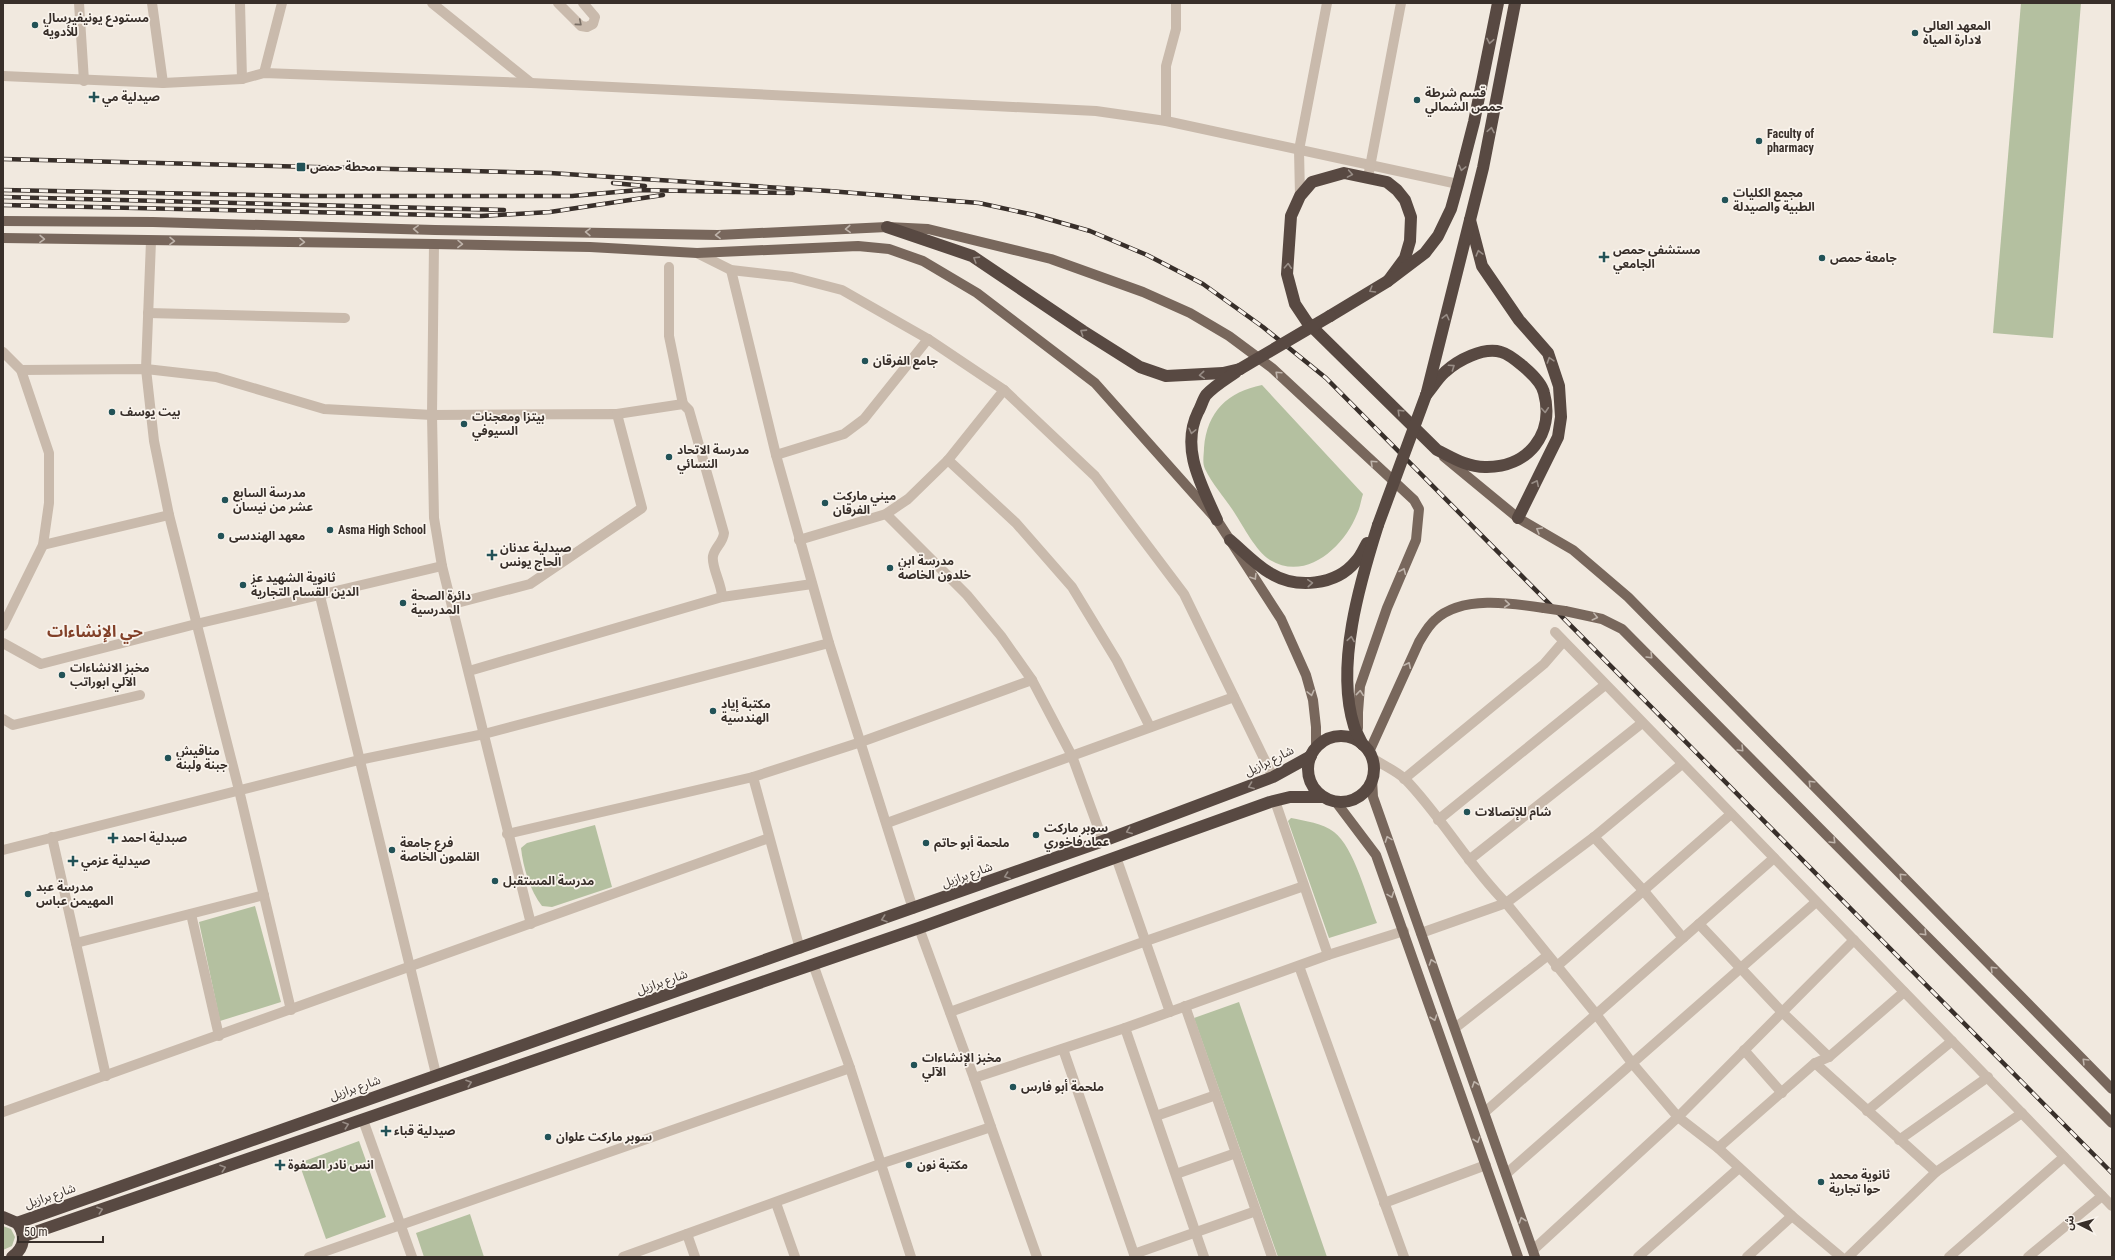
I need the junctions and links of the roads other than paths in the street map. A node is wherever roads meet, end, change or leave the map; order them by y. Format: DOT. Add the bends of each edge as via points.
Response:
graph roads {
  1 [pos="79,3"];
  2 [pos="152,3"];
  3 [pos="240,3"];
  4 [pos="282,3"];
  5 [pos="432,3"];
  6 [pos="558,3"];
  7 [pos="583,3"];
  8 [pos="1176,3"];
  9 [pos="1327,3"];
  10 [pos="1401,3"];
  11 [pos="1498,3"];
  12 [pos="1515,3"];
  13 [pos="264,73"];
  14 [pos="3,76"];
  15 [pos="242,79"];
  16 [pos="84,81"];
  17 [pos="163,83"];
  18 [pos="531,83"];
  19 [pos="1166,121"];
  20 [pos="1299,150"];
  21 [pos="1369,171"];
  22 [pos="1458,184"];
  23 [pos="1300,196"];
  24 [pos="1470,220"];
  25 [pos="3,221"];
  26 [pos="887,227"];
  27 [pos="3,238"];
  28 [pos="151,241"];
  29 [pos="434,244"];
  30 [pos="697,252"];
  31 [pos="670,267"];
  32 [pos="731,270"];
  33 [pos="1388,281"];
  34 [pos="148,313"];
  35 [pos="345,318"];
  36 [pos="928,339"];
  37 [pos="3,352"];
  38 [pos="146,369"];
  39 [pos="1240,369"];
  40 [pos="21,370"];
  41 [pos="1004,390"];
  42 [pos="1426,395"];
  43 [pos="683,404"];
  44 [pos="617,414"];
  45 [pos="432,416"];
  46 [pos="1437,450"];
  47 [pos="776,455"];
  48 [pos="948,460"];
  49 [pos="886,514"];
  50 [pos="169,515"];
  51 [pos="1518,518"];
  52 [pos="1217,520"];
  53 [pos="1378,525"];
  54 [pos="799,540"];
  55 [pos="1230,540"];
  56 [pos="43,545"];
  57 [pos="442,566"];
  58 [pos="812,584"];
  59 [pos="320,596"];
  60 [pos="722,597"];
  61 [pos="453,604"];
  62 [pos="196,624"];
  63 [pos="3,626"];
  64 [pos="1555,632"];
  65 [pos="1563,642"];
  66 [pos="3,643"];
  67 [pos="829,643"];
  68 [pos="469,671"];
  69 [pos="1032,680"];
  70 [pos="1605,685"];
  71 [pos="140,695"];
  72 [pos="1234,696"];
  73 [pos="3,719"];
  74 [pos="1642,723"];
  75 [pos="1150,727"];
  76 [pos="484,734"];
  77 [pos="861,742"];
  78 [pos="1368,751"];
  79 [pos="1313,752"];
  80 [pos="1072,756"];
  81 [pos="359,760"];
  82 [pos="1682,764"];
  83 [pos="753,777"];
  84 [pos="1273,778"];
  85 [pos="1404,779"];
  86 [pos="1372,780"];
  87 [pos="239,790"];
  88 [pos="1322,797"];
  89 [pos="1275,801"];
  90 [pos="1336,802"];
  91 [pos="1731,814"];
  92 [pos="1438,820"];
  93 [pos="887,823"];
  94 [pos="507,834"];
  95 [pos="1594,836"];
  96 [pos="52,837"];
  97 [pos="769,838"];
  98 [pos="1103,841"];
  99 [pos="3,850"];
  100 [pos="1116,857"];
  101 [pos="1774,858"];
  102 [pos="1469,860"];
  103 [pos="1304,886"];
  104 [pos="1643,890"];
  105 [pos="264,895"];
  106 [pos="1816,902"];
  107 [pos="1506,904"];
  108 [pos="913,909"];
  109 [pos="191,914"];
  110 [pos="531,924"];
  111 [pos="1699,924"];
  112 [pos="919,928"];
  113 [pos="1404,931"];
  114 [pos="1422,933"];
  115 [pos="1683,938"];
  116 [pos="1854,940"];
  117 [pos="1146,941"];
  118 [pos="76,943"];
  119 [pos="800,949"];
  120 [pos="1328,955"];
  121 [pos="1547,956"];
  122 [pos="813,964"];
  123 [pos="1299,966"];
  124 [pos="1556,966"];
  125 [pos="412,967"];
  126 [pos="1741,968"];
  127 [pos="1904,992"];
  128 [pos="1185,1006"];
  129 [pos="291,1010"];
  130 [pos="950,1012"];
  131 [pos="1170,1012"];
  132 [pos="1782,1012"];
  133 [pos="1596,1014"];
  134 [pos="1125,1028"];
  135 [pos="1455,1028"];
  136 [pos="219,1036"];
  137 [pos="1952,1041"];
  138 [pos="1063,1049"];
  139 [pos="1744,1050"];
  140 [pos="1829,1057"];
  141 [pos="1632,1063"];
  142 [pos="1815,1063"];
  143 [pos="850,1068"];
  144 [pos="436,1074"];
  145 [pos="106,1076"];
  146 [pos="1988,1077"];
  147 [pos="974,1078"];
  148 [pos="2112,1089"];
  149 [pos="1782,1093"];
  150 [pos="1216,1095"];
  151 [pos="1867,1111"];
  152 [pos="3,1112"];
  153 [pos="1485,1112"];
  154 [pos="2022,1113"];
  155 [pos="1156,1116"];
  156 [pos="1678,1117"];
  157 [pos="363,1120"];
  158 [pos="2112,1123"];
  159 [pos="991,1127"];
  160 [pos="1899,1140"];
  161 [pos="1718,1148"];
  162 [pos="1236,1153"];
  163 [pos="2064,1157"];
  164 [pos="880,1164"];
  165 [pos="1486,1165"];
  166 [pos="1739,1168"];
  167 [pos="1936,1172"];
  168 [pos="1176,1174"];
  169 [pos="1506,1174"];
  170 [pos="2102,1196"];
  171 [pos="776,1203"];
  172 [pos="1384,1203"];
  173 [pos="2112,1206"];
  174 [pos="1256,1212"];
  175 [pos="3,1216"];
  176 [pos="1792,1216"];
  177 [pos="17,1222"];
  178 [pos="401,1225"];
  179 [pos="1196,1232"];
  180 [pos="687,1234"];
  181 [pos="24,1236"];
  182 [pos="1534,1253"];
  183 [pos="17,1255"];
  184 [pos="1134,1256"];
  185 [pos="310,1257"];
  186 [pos="412,1257"];
  187 [pos="623,1257"];
  188 [pos="695,1257"];
  189 [pos="795,1257"];
  190 [pos="911,1257"];
  191 [pos="1037,1257"];
  192 [pos="1204,1257"];
  193 [pos="1272,1257"];
  194 [pos="1404,1257"];
  195 [pos="1518,1257"];
  196 [pos="1638,1257"];
  197 [pos="1748,1257"];
  198 [pos="1841,1257"];
  199 [pos="1848,1257"];
  200 [pos="1949,1257"];
  201 [pos="2028,1257"];
  1 -- 16 [label="street"];
  2 -- 17 [label="street"];
  3 -- 15 [label="street"];
  4 -- 13 [label="street"];
  5 -- 18 [label="street"];
  6 -- 7 [label="street, one-way" via="581,26 587,28 593,24 595,17"];
  8 -- 19 [label="street" via="1176,29 1166,66"];
  9 -- 20 [label="street"];
  10 -- 21 [label="street"];
  11 -- 22 [label="highway, one-way" via="1474,122"];
  24 -- 12 [label="highway, one-way" via="1483,168"];
  13 -- 15 [label="street"];
  13 -- 18 [label="street"];
  14 -- 16 [label="street"];
  15 -- 17 [label="street"];
  16 -- 17 [label="street"];
  18 -- 19 [label="street" via="1096,111"];
  19 -- 20 [label="street"];
  20 -- 21 [label="street"];
  20 -- 23 [label="street"];
  21 -- 22 [label="street"];
  23 -- 21 [label="highway, one-way" via="1312,182 1344,173"];
  21 -- 33 [label="highway" via="1397,190 1405,200 1411,217 1410,241 1405,258"];
  22 -- 33 [label="highway" via="1451,209 1438,236 1425,252"];
  46 -- 23 [label="highway, one-way" via="1307,322 1295,304 1287,274 1291,216"];
  42 -- 24 [label="highway, one-way"];
  51 -- 24 [label="highway, one-way" via="1558,437 1561,417 1559,386 1548,353 1519,320 1482,266"];
  26 -- 25 [label="main road, one-way" via="718,235"];
  39 -- 26 [label="highway, one-way" via="1222,373 1166,376 1140,367 1083,332 972,256"];
  78 -- 26 [label="main road, one-way" via="1358,729 1360,686 1387,608 1416,540 1419,509 1414,500 1272,368 1229,336 1190,313 1143,292 1051,259 928,229"];
  27 -- 28 [label="main road, one-way"];
  28 -- 29 [label="main road, one-way"];
  28 -- 34 [label="street"];
  29 -- 30 [label="main road, one-way"];
  29 -- 45 [label="street"];
  30 -- 32 [label="street"];
  30 -- 52 [label="main road" via="858,246 889,249 923,261 976,293 1095,384"];
  31 -- 43 [label="street" via="670,336"];
  32 -- 36 [label="street" via="792,277 842,290"];
  32 -- 47 [label="street"];
  33 -- 39 [label="highway, one-way, bridge"];
  34 -- 35 [label="street"];
  34 -- 38 [label="street"];
  36 -- 41 [label="street"];
  36 -- 47 [label="street" via="864,419 844,434"];
  37 -- 40 [label="street"];
  38 -- 40 [label="street"];
  38 -- 45 [label="street" via="216,376 324,409"];
  38 -- 50 [label="street" via="154,441"];
  39 -- 52 [label="highway, one-way" via="1206,396 1196,417 1191,437 1192,457 1198,479"];
  40 -- 56 [label="street" via="48,453 49,502"];
  41 -- 48 [label="street"];
  41 -- 72 [label="street" via="1095,476 1184,594"];
  42 -- 46 [label="highway, one-way" via="1445,372 1463,360 1483,352 1501,352 1517,362 1532,374 1544,392 1546,421 1539,443 1521,459 1501,466 1484,467 1462,463"];
  42 -- 53 [label="highway, bridge"];
  43 -- 44 [label="street"];
  43 -- 60 [label="street" via="689,410 724,534 723,541 713,556 722,587"];
  44 -- 45 [label="street"];
  44 -- 61 [label="street" via="642,508 530,584"];
  45 -- 57 [label="street" via="434,518"];
  46 -- 51 [label="main road"];
  47 -- 54 [label="street"];
  48 -- 49 [label="street" via="908,499"];
  48 -- 75 [label="street" via="1016,523 1072,587 1117,661"];
  49 -- 54 [label="street"];
  49 -- 69 [label="street" via="967,595 1001,636"];
  50 -- 56 [label="street"];
  50 -- 62 [label="street"];
  148 -- 51 [label="main road, one-way" via="1628,597 1573,550"];
  52 -- 55 [label="main road"];
  55 -- 53 [label="highway, one-way" via="1269,573 1290,582 1312,584 1339,575 1356,562"];
  78 -- 53 [label="highway, one-way" via="1354,727 1348,702 1347,665 1359,584"];
  54 -- 58 [label="street"];
  55 -- 79 [label="main road, one-way" via="1281,620 1306,675 1313,700 1316,727"];
  56 -- 63 [label="street"];
  57 -- 59 [label="street"];
  57 -- 61 [label="street"];
  58 -- 60 [label="street"];
  58 -- 67 [label="street"];
  59 -- 62 [label="street"];
  59 -- 81 [label="street"];
  60 -- 68 [label="street"];
  61 -- 68 [label="street"];
  62 -- 66 [label="street" via="42,664"];
  62 -- 87 [label="street"];
  64 -- 65 [label="street"];
  65 -- 70 [label="street"];
  65 -- 85 [label="street" via="1544,664"];
  67 -- 76 [label="street"];
  67 -- 77 [label="street"];
  68 -- 76 [label="street"];
  69 -- 77 [label="street"];
  69 -- 80 [label="street"];
  70 -- 74 [label="street"];
  70 -- 92 [label="street"];
  71 -- 73 [label="street" via="13,724"];
  72 -- 75 [label="street"];
  72 -- 84 [label="street"];
  74 -- 82 [label="street"];
  74 -- 102 [label="street"];
  75 -- 80 [label="street"];
  76 -- 81 [label="street"];
  76 -- 94 [label="street"];
  77 -- 83 [label="street"];
  77 -- 93 [label="street"];
  78 -- 79 [label="highway" via="1352,738 1339,736 1326,740"];
  78 -- 85 [label="street"];
  78 -- 86 [label="highway" via="1374,768"];
  78 -- 158 [label="main road, one-way, bridge" via="1419,642 1436,618 1461,606 1488,602 1565,611 1602,619 1622,629"];
  79 -- 84 [label="highway, شارع برازيل"];
  79 -- 88 [label="highway" via="1308,767 1309,779"];
  80 -- 93 [label="street"];
  80 -- 98 [label="street"];
  81 -- 87 [label="street"];
  81 -- 125 [label="street"];
  82 -- 91 [label="street"];
  82 -- 95 [label="street"];
  83 -- 94 [label="street"];
  83 -- 97 [label="street"];
  84 -- 98 [label="highway, شارع برازيل, one-way"];
  85 -- 92 [label="street"];
  86 -- 90 [label="highway" via="1367,790 1358,797 1348,802"];
  114 -- 86 [label="main road, one-way" via="1373,797"];
  87 -- 96 [label="street"];
  87 -- 105 [label="street"];
  88 -- 89 [label="highway" via="1290,797"];
  88 -- 90 [label="highway"];
  89 -- 100 [label="highway"];
  89 -- 103 [label="street"];
  90 -- 113 [label="main road, one-way" via="1376,855"];
  91 -- 101 [label="street"];
  91 -- 104 [label="street"];
  92 -- 102 [label="street"];
  93 -- 108 [label="street"];
  94 -- 110 [label="street"];
  95 -- 104 [label="street"];
  95 -- 107 [label="street"];
  96 -- 99 [label="street"];
  96 -- 118 [label="street"];
  97 -- 110 [label="street"];
  97 -- 119 [label="street"];
  98 -- 108 [label="highway, شارع برازيل, one-way"];
  100 -- 112 [label="highway"];
  100 -- 117 [label="street"];
  101 -- 106 [label="street"];
  101 -- 111 [label="street"];
  102 -- 107 [label="street"];
  103 -- 117 [label="street"];
  103 -- 120 [label="street"];
  104 -- 115 [label="street"];
  104 -- 124 [label="street"];
  105 -- 109 [label="street"];
  105 -- 129 [label="street"];
  106 -- 116 [label="street"];
  106 -- 126 [label="street"];
  107 -- 114 [label="street"];
  107 -- 121 [label="street"];
  108 -- 119 [label="highway, شارع برازيل, one-way"];
  109 -- 118 [label="street"];
  109 -- 136 [label="street"];
  110 -- 125 [label="street"];
  111 -- 115 [label="street"];
  111 -- 126 [label="street"];
  112 -- 122 [label="highway"];
  112 -- 130 [label="street"];
  113 -- 120 [label="street"];
  113 -- 165 [label="main road, one-way"];
  135 -- 114 [label="main road, one-way"];
  115 -- 133 [label="street"];
  116 -- 127 [label="street"];
  116 -- 132 [label="street"];
  117 -- 130 [label="street"];
  117 -- 131 [label="street"];
  118 -- 145 [label="street"];
  119 -- 144 [label="highway, شارع برازيل"];
  120 -- 123 [label="street"];
  121 -- 124 [label="street"];
  121 -- 135 [label="street"];
  122 -- 143 [label="street"];
  157 -- 122 [label="highway, one-way"];
  123 -- 128 [label="street"];
  123 -- 172 [label="street"];
  124 -- 133 [label="street"];
  125 -- 129 [label="street"];
  125 -- 144 [label="street"];
  126 -- 132 [label="street"];
  126 -- 141 [label="street"];
  127 -- 137 [label="street"];
  127 -- 140 [label="street"];
  128 -- 131 [label="street"];
  128 -- 150 [label="street"];
  129 -- 136 [label="street"];
  130 -- 147 [label="street"];
  131 -- 134 [label="street"];
  132 -- 139 [label="street"];
  132 -- 140 [label="street"];
  133 -- 141 [label="street"];
  133 -- 153 [label="street"];
  134 -- 138 [label="street"];
  134 -- 155 [label="street"];
  153 -- 135 [label="main road, one-way"];
  136 -- 145 [label="street"];
  137 -- 146 [label="street"];
  137 -- 151 [label="street"];
  138 -- 147 [label="street"];
  138 -- 184 [label="street"];
  139 -- 149 [label="street"];
  139 -- 156 [label="street"];
  140 -- 142 [label="street"];
  141 -- 156 [label="street"];
  141 -- 169 [label="street"];
  142 -- 149 [label="street"];
  142 -- 151 [label="street"];
  143 -- 164 [label="street"];
  143 -- 178 [label="street"];
  144 -- 177 [label="highway, شارع برازيل"];
  145 -- 152 [label="street"];
  146 -- 154 [label="street"];
  146 -- 160 [label="street"];
  147 -- 159 [label="street"];
  149 -- 161 [label="street"];
  150 -- 155 [label="street"];
  150 -- 162 [label="street"];
  151 -- 160 [label="street"];
  153 -- 169 [label="main road"];
  154 -- 163 [label="street"];
  154 -- 167 [label="street"];
  155 -- 168 [label="street"];
  156 -- 161 [label="street"];
  156 -- 182 [label="street"];
  157 -- 178 [label="street"];
  181 -- 157 [label="highway, one-way"];
  159 -- 164 [label="street"];
  159 -- 191 [label="street"];
  160 -- 167 [label="street"];
  161 -- 166 [label="street"];
  162 -- 168 [label="street"];
  162 -- 174 [label="street"];
  163 -- 170 [label="street"];
  163 -- 200 [label="street"];
  164 -- 171 [label="street"];
  164 -- 190 [label="street"];
  165 -- 172 [label="street"];
  165 -- 195 [label="main road"];
  166 -- 176 [label="street"];
  166 -- 196 [label="street"];
  167 -- 199 [label="street"];
  168 -- 179 [label="street"];
  182 -- 169 [label="main road, one-way"];
  170 -- 173 [label="street"];
  170 -- 201 [label="street"];
  171 -- 180 [label="street"];
  171 -- 189 [label="street"];
  172 -- 194 [label="street"];
  174 -- 179 [label="street"];
  174 -- 193 [label="street"];
  175 -- 177 [label="highway"];
  176 -- 197 [label="street"];
  176 -- 198 [label="street"];
  177 -- 181 [label="highway"];
  178 -- 185 [label="street"];
  178 -- 186 [label="street"];
  179 -- 184 [label="street"];
  179 -- 192 [label="street"];
  180 -- 187 [label="street"];
  180 -- 188 [label="street"];
  181 -- 183 [label="highway"];
}
